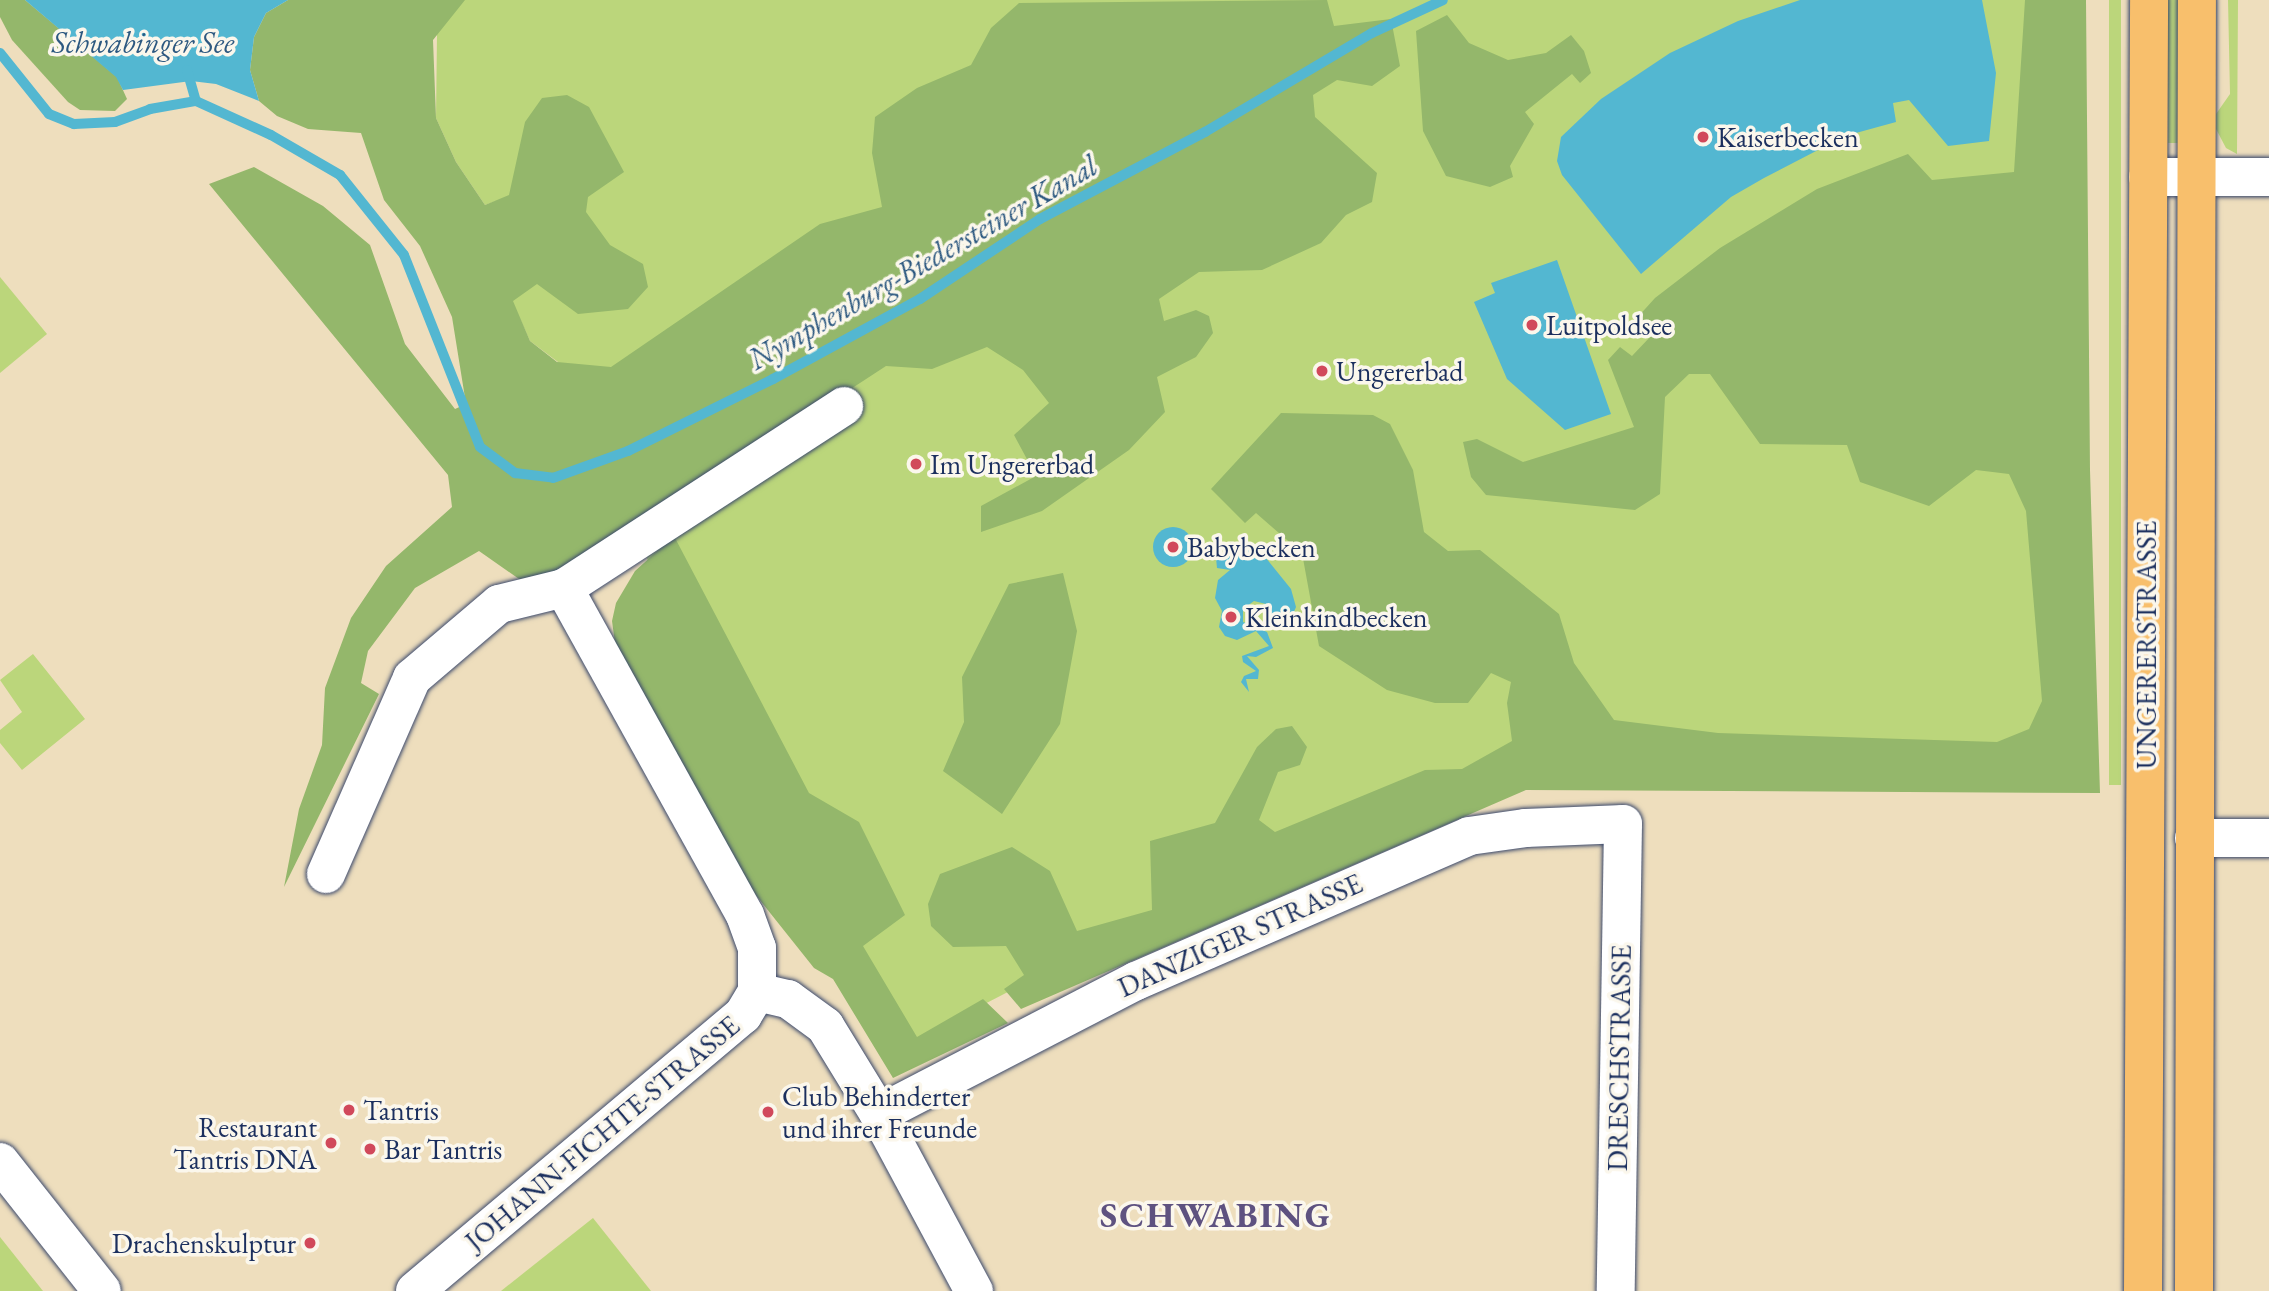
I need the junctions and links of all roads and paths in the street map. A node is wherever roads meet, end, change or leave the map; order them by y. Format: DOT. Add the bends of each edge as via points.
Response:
graph roads {
  1 [pos="2149,0"];
  2 [pos="2197,0"];
  3 [pos="2148,177"];
  4 [pos="2197,177"];
  5 [pos="2269,177"];
  6 [pos="844,406"];
  7 [pos="564,588"];
  8 [pos="1623,824"];
  9 [pos="2194,838"];
  10 [pos="2269,838"];
  11 [pos="326,874"];
  12 [pos="757,992"];
  13 [pos="879,1114"];
  14 [pos="0,1162"];
  15 [pos="102,1291"];
  16 [pos="415,1291"];
  17 [pos="974,1291"];
  18 [pos="1616,1291"];
  19 [pos="2143,1291"];
  20 [pos="2194,1291"];
  1 -- 3 [label="main road, UNGERERSTRASSE"];
  2 -- 4 [label="main road, UNGERERSTRASSE"];
  3 -- 4 [label="street"];
  3 -- 19 [label="main road, UNGERERSTRASSE"];
  4 -- 5 [label="street"];
  4 -- 9 [label="main road, UNGERERSTRASSE"];
  6 -- 7 [label="street"];
  7 -- 11 [label="street" via="499,604 412,678"];
  7 -- 12 [label="street, JOHANN-FICHTE-STRASSE" via="745,915 757,948"];
  8 -- 13 [label="street, DANZIGER STRASSE" via="1526,828 1469,836 1136,981"];
  8 -- 18 [label="street, DRESCHSTRASSE"];
  9 -- 10 [label="street"];
  9 -- 20 [label="main road, UNGERERSTRASSE"];
  12 -- 13 [label="street" via="788,999 825,1026"];
  12 -- 16 [label="street, JOHANN-FICHTE-STRASSE" via="743,1015"];
  13 -- 17 [label="street"];
  14 -- 15 [label="street"];
}
